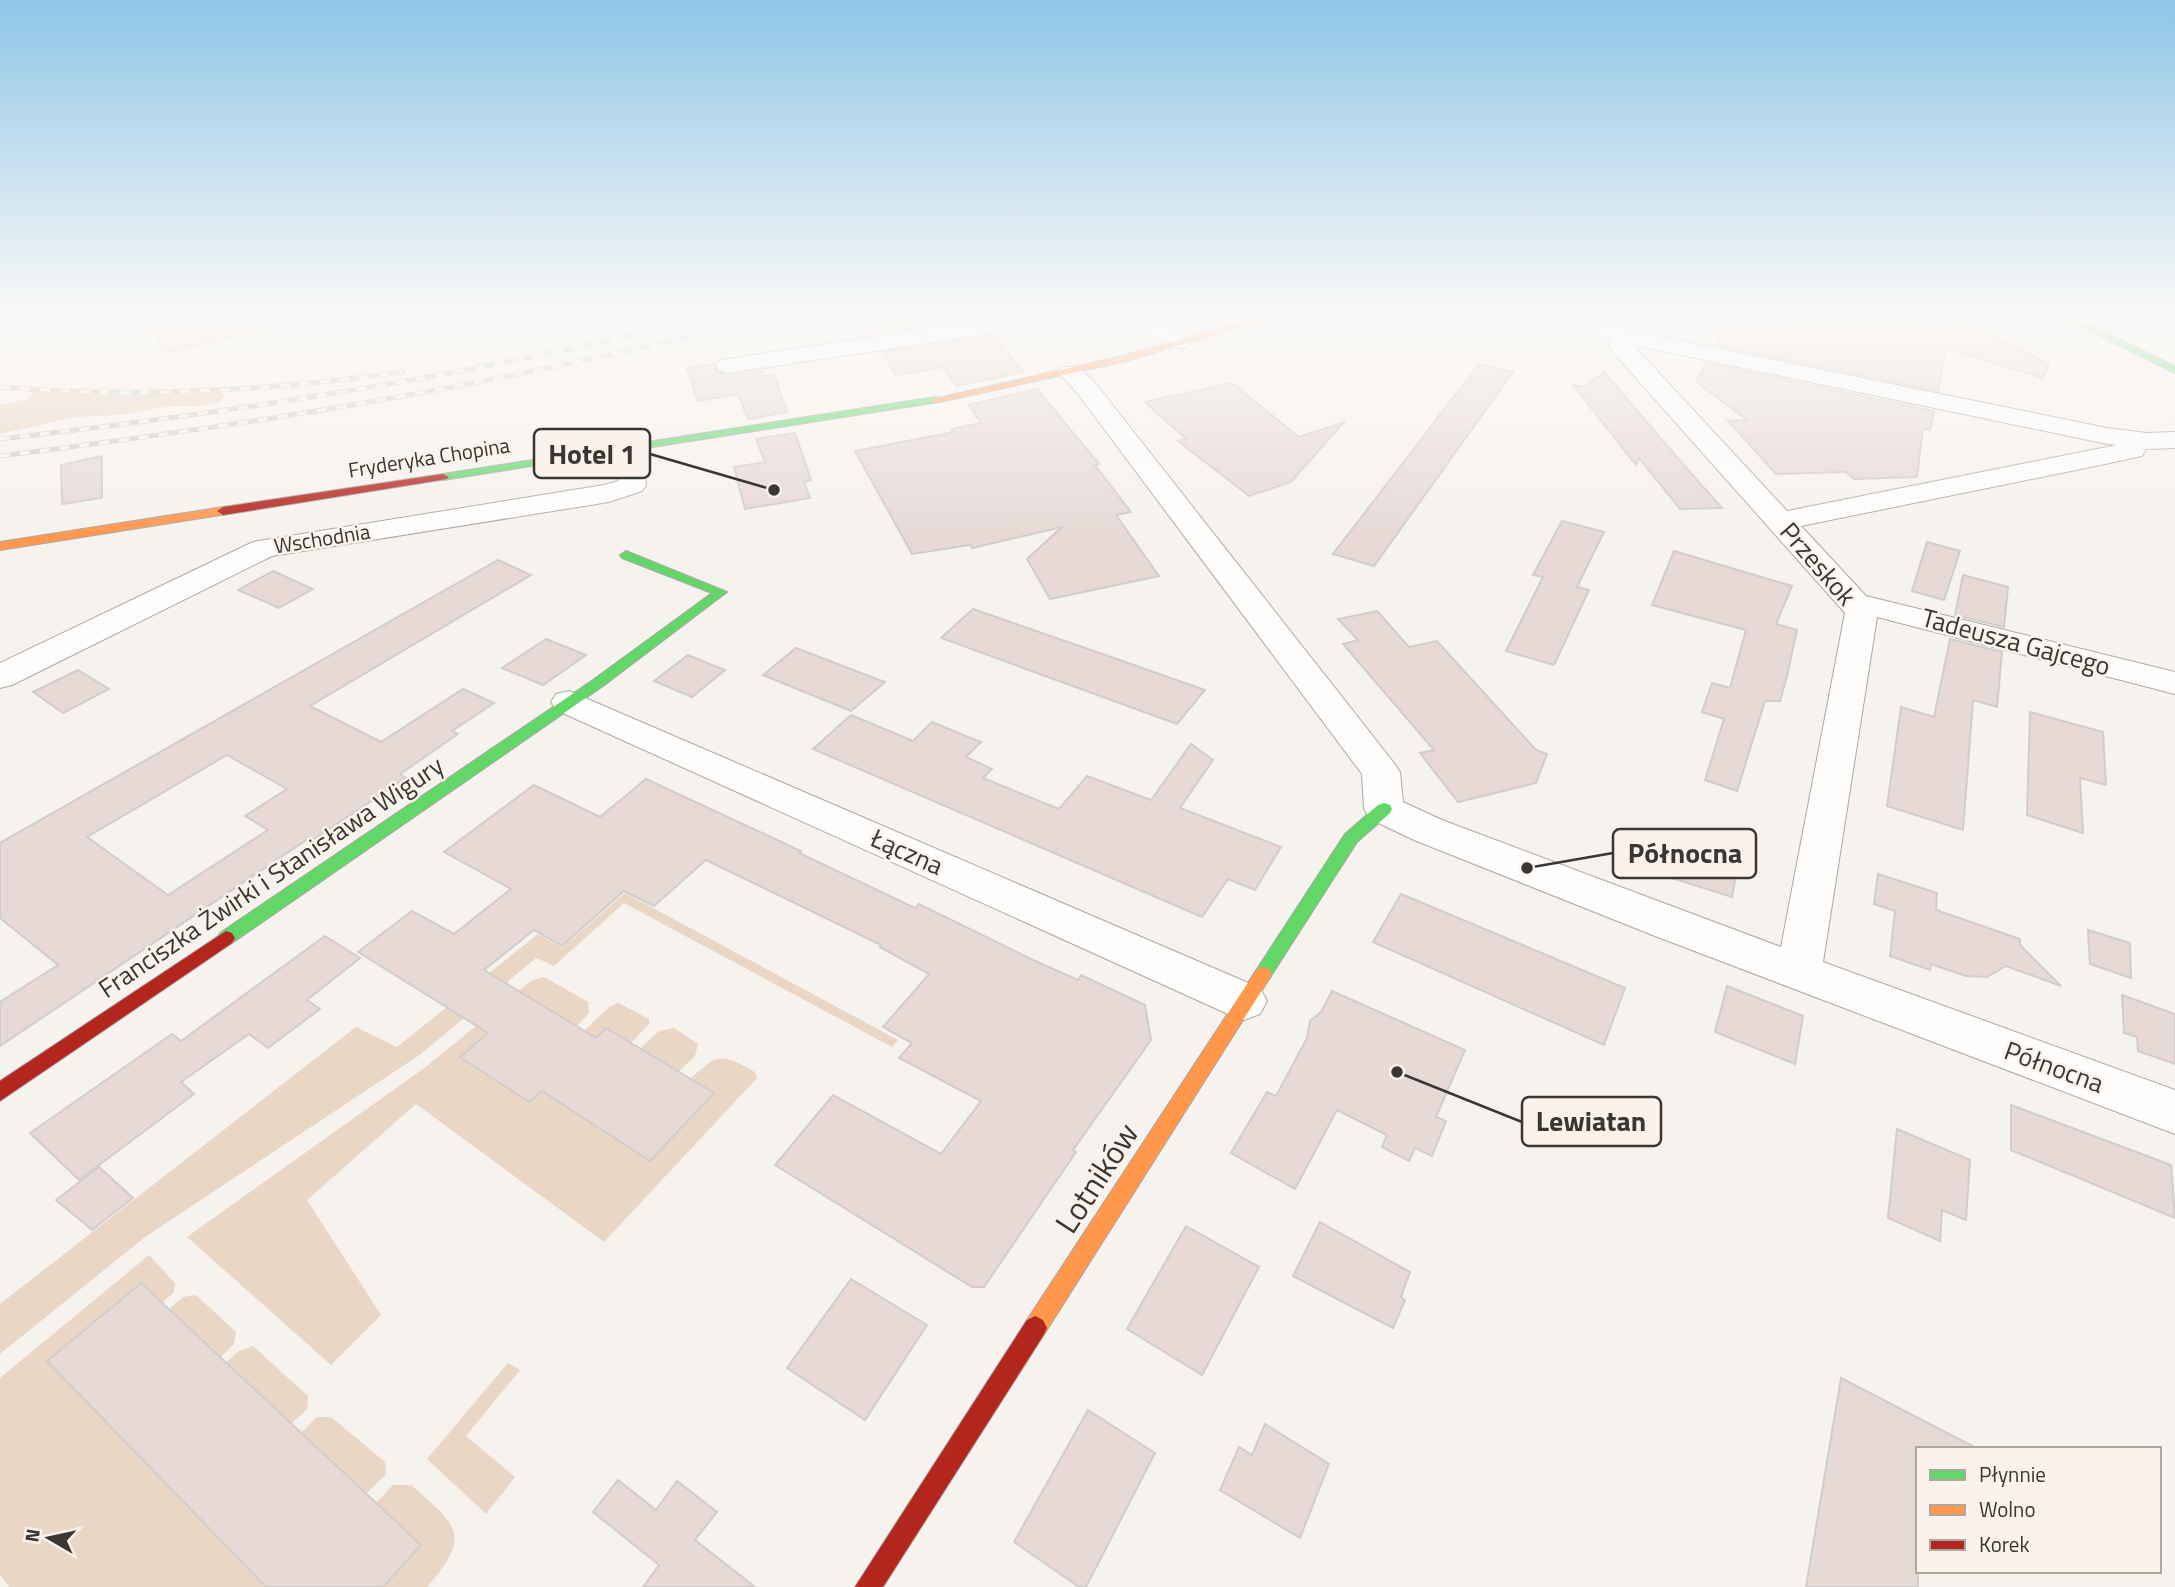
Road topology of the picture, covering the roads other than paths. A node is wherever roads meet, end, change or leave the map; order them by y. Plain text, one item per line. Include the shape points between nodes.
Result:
1 (988, 390) edge
2 (1086, 390) edge
3 (1660, 390) edge
4 (1890, 390) edge
5 (2133, 439) junction
6 (2170, 443) edge
7 (629, 449) junction
8 (1781, 521) junction
9 (0, 546) edge
10 (626, 555) dead end
11 (1856, 604) junction
12 (0, 677) edge
13 (2175, 684) edge
14 (569, 702) junction
15 (1384, 809) junction
16 (1798, 972) junction
17 (1244, 1001) junction
18 (0, 1092) edge
19 (2175, 1112) edge
20 (868, 1587) edge

1 - 7 street, Fryderyka Chopina
2 - 15 street via 1381,772
3 - 8 street, Przeskok
4 - 5 street
5 - 6 street
5 - 8 street via 2132,450
7 - 9 street, Fryderyka Chopina
7 - 12 street, Wschodnia via 632,485 609,493 264,548
8 - 11 street, Przeskok
10 - 14 street, Franciszka Żwirki i Stanisława Wigury via 721,592
11 - 13 street, Tadeusza Gajcego
11 - 16 street, Przeskok via 1861,620
14 - 17 street, Łączna
14 - 18 street, Franciszka Żwirki i Stanisława Wigury
15 - 16 street, Północna
15 - 17 street, Lotników via 1351,838
16 - 19 street, Północna
17 - 20 street, Lotników

